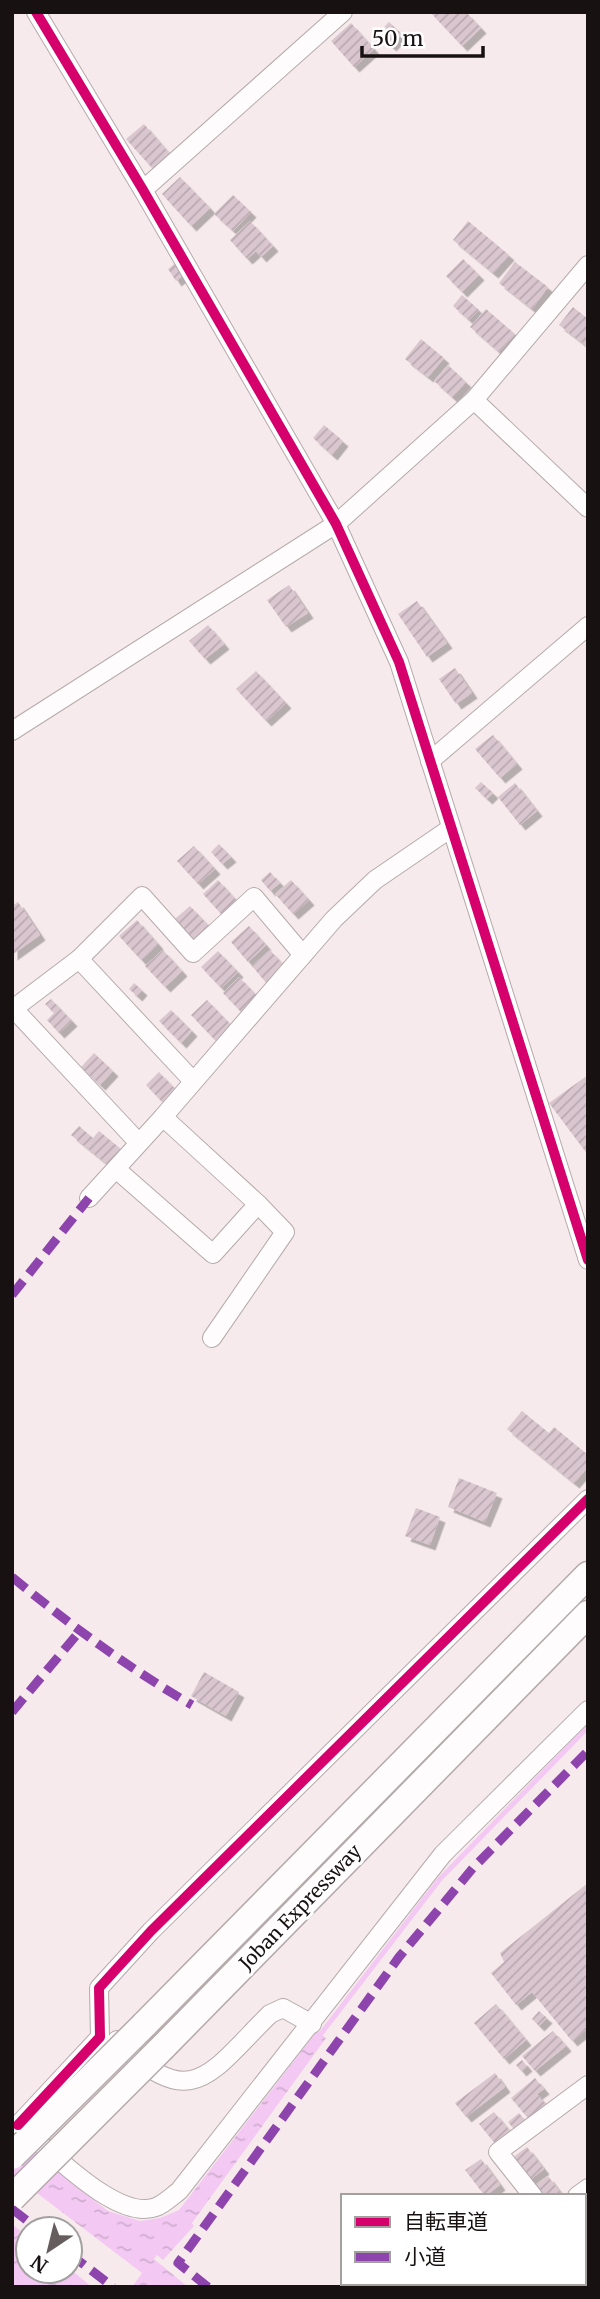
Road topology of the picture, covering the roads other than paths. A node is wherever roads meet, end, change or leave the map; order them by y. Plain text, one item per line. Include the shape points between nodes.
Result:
1 (36, 12) edge
2 (343, 12) edge
3 (143, 190) junction
4 (588, 265) edge
5 (474, 400) junction
6 (588, 508) edge
7 (336, 524) junction
8 (588, 626) edge
9 (12, 731) edge
10 (430, 761) junction
11 (451, 828) junction
12 (303, 955) junction
13 (79, 959) junction
14 (13, 1008) edge
15 (194, 1081) junction
16 (163, 1117) junction
17 (138, 1142) junction
18 (116, 1169) junction
19 (89, 1198) dead end
20 (258, 1204) junction
21 (585, 1237) edge
22 (588, 1260) edge
23 (212, 1338) dead end
24 (588, 1499) edge
25 (588, 1575) edge
26 (588, 1614) edge
27 (588, 1710) edge
28 (99, 2017) junction
29 (312, 2024) junction
30 (588, 2085) edge
31 (15, 2123) edge
32 (12, 2156) edge
33 (531, 2194) edge
34 (12, 2199) edge

1 - 3 street
2 - 3 street
3 - 7 street
4 - 5 street
5 - 6 street
5 - 7 street
7 - 9 street
7 - 10 street via 400,662
8 - 10 street
10 - 11 street
11 - 12 street via 375,880
11 - 21 street
12 - 13 street via 254,897 193,953 142,896
12 - 15 street
13 - 14 street
13 - 15 street
14 - 17 street
15 - 16 street
16 - 17 street
16 - 20 street
17 - 18 street
18 - 19 street
18 - 20 street via 213,1254
20 - 23 street via 285,1232
21 - 22 street
24 - 28 street via 151,1931 99,1988
25 - 32 highway, Joban Expressway, bridge
26 - 34 highway, Joban Expressway, bridge
27 - 29 street via 443,1854
28 - 29 street via 120,2043 161,2075 184,2082 206,2077 270,2014 283,2008
28 - 31 street via 100,2038
29 - 31 street via 179,2192 156,2207 117,2202
30 - 33 street via 498,2152

